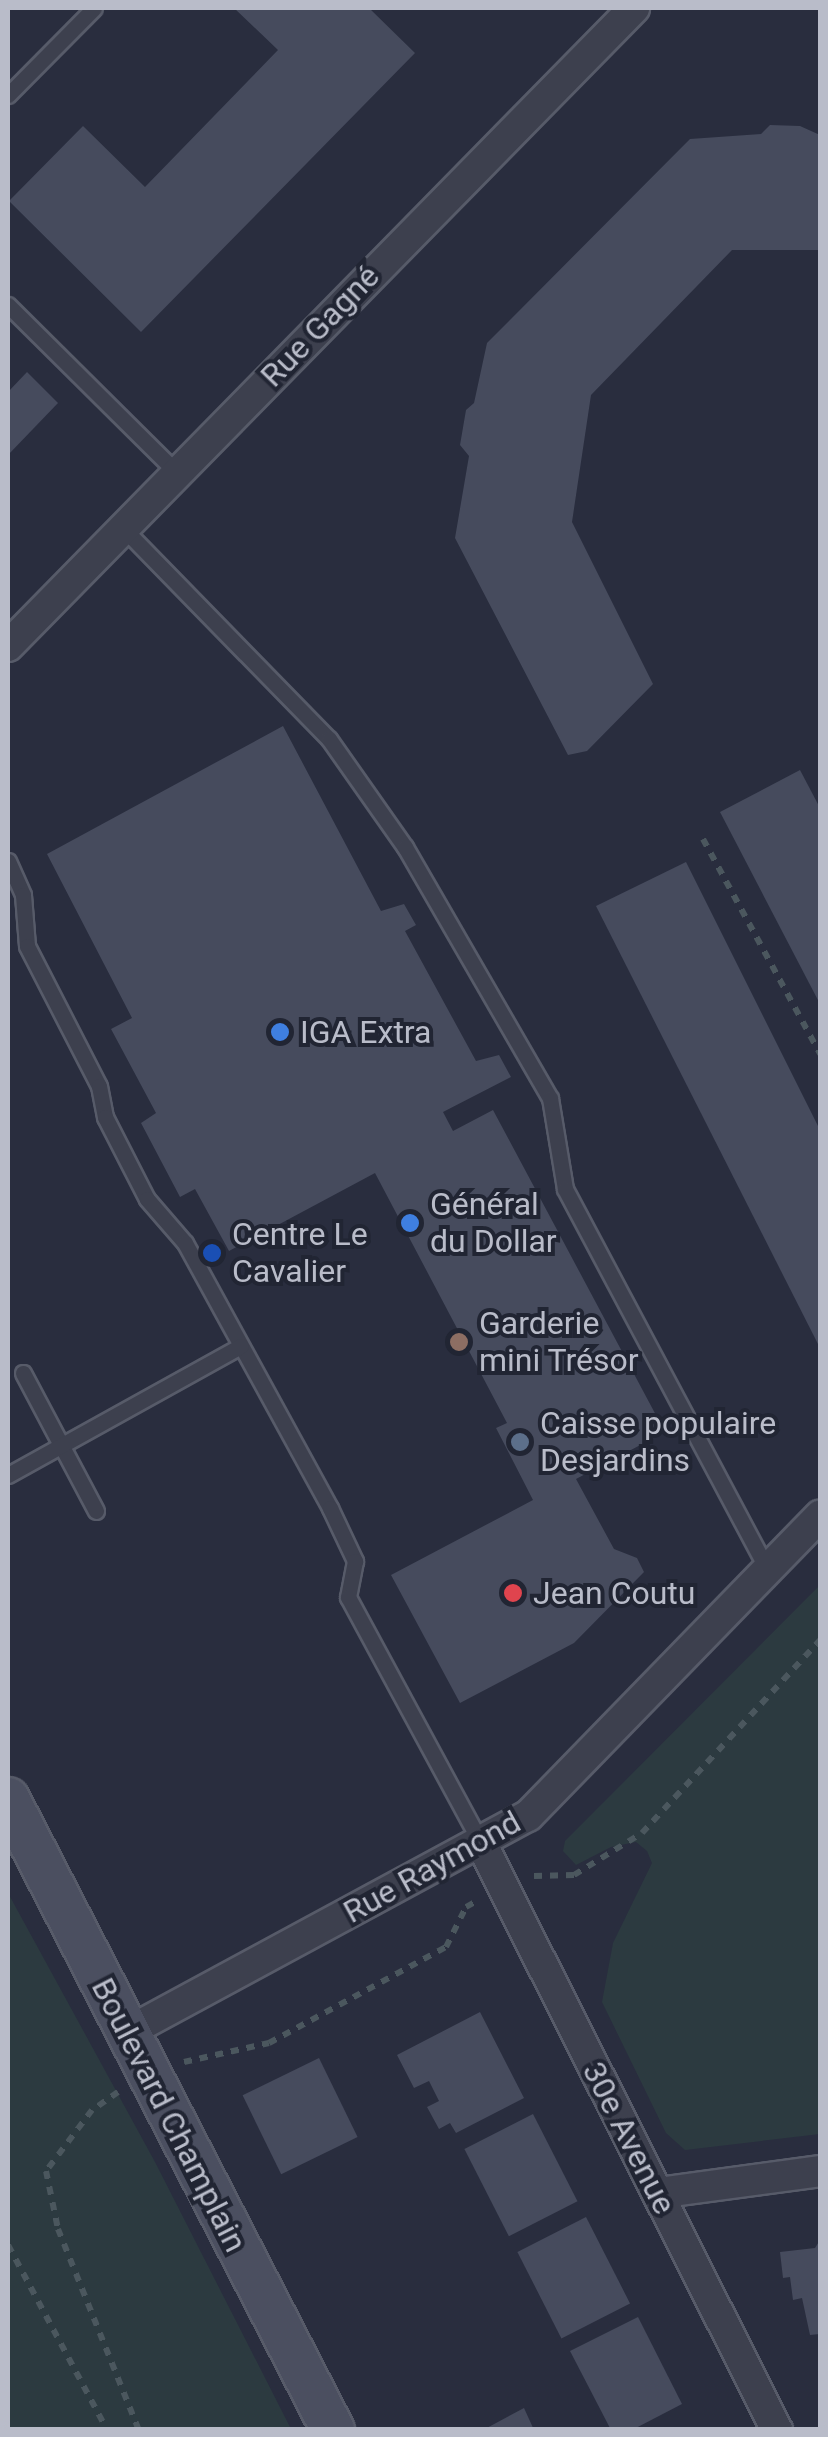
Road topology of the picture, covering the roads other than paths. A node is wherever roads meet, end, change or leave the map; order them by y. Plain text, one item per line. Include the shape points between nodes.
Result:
1 (94, 8) edge
2 (634, 8) edge
3 (8, 95) edge
4 (8, 305) edge
5 (177, 473) junction
6 (123, 528) junction
7 (8, 646) edge
8 (8, 861) edge
9 (241, 1346) junction
10 (22, 1373) dead end
11 (62, 1445) junction
12 (8, 1475) edge
13 (96, 1511) dead end
14 (820, 1516) edge
15 (767, 1570) junction
16 (8, 1799) edge
17 (482, 1845) junction
18 (126, 2033) junction
19 (820, 2171) edge
20 (658, 2193) junction
21 (333, 2430) edge
22 (777, 2430) edge

1 - 3 lane
2 - 5 street, Rue Gagné
4 - 5 lane
5 - 6 street, Rue Gagné
6 - 7 street, Rue Gagné
6 - 15 lane via 318,727 406,846 550,1098 565,1189
8 - 9 lane via 24,895 27,946 99,1086 105,1118 147,1199 185,1244
9 - 11 lane
9 - 17 lane via 356,1561 348,1597
10 - 11 lane
11 - 12 lane
11 - 13 lane
14 - 15 street, Rue Raymond
15 - 17 street, Rue Raymond via 528,1816
16 - 18 main road, Boulevard Champlain
17 - 18 street, Rue Raymond
17 - 20 street, 30e Avenue
18 - 21 main road, Boulevard Champlain
19 - 20 street
20 - 22 street, 30e Avenue

